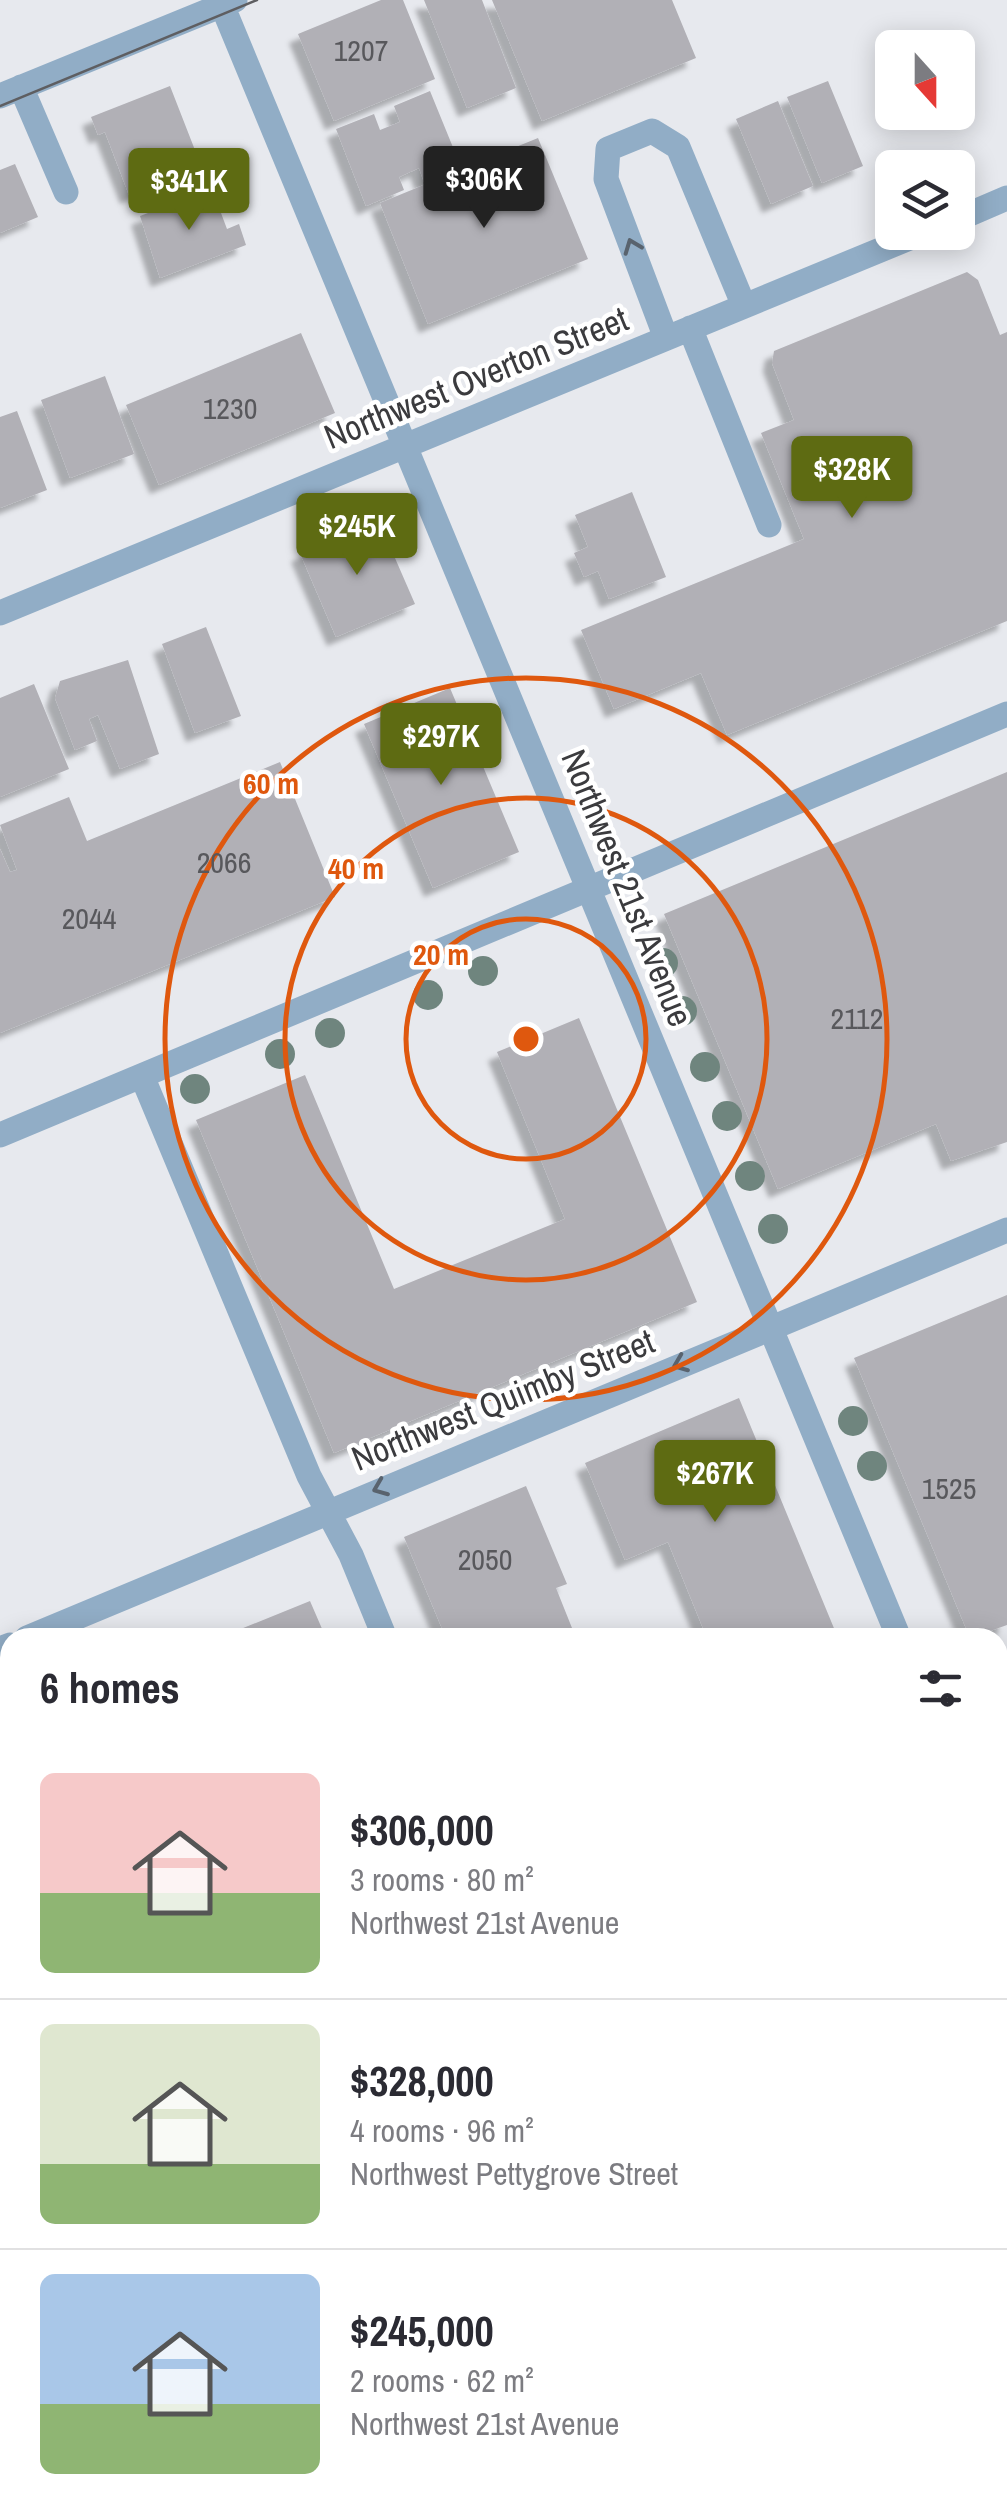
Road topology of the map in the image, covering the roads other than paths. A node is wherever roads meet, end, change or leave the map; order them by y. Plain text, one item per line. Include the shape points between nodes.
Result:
1 (226, 2) edge
2 (11, 92) edge
3 (66, 192) dead end
4 (1007, 198) edge
5 (975, 211) edge
6 (880, 250) edge
7 (744, 306) junction
8 (678, 333) junction
9 (405, 445) junction
10 (768, 524) dead end
11 (0, 613) edge
12 (1007, 714) edge
13 (590, 890) junction
14 (142, 1076) junction
15 (0, 1135) edge
16 (1007, 1230) edge
17 (771, 1327) junction
18 (327, 1510) junction
19 (50, 1628) edge
20 (380, 1628) edge
21 (895, 1628) edge

1 - 2 street
1 - 9 street, Northwest 21st Avenue
2 - 3 street
4 - 5 street
6 - 7 street, Northwest Overton Street
7 - 8 street, Northwest Overton Street
8 -> 7 street via 606,179 608,149 652,130 678,147
8 - 9 street, Northwest Overton Street
8 - 10 street
9 - 11 street, Northwest Overton Street
9 - 13 street, Northwest 21st Avenue
12 - 13 street
13 - 14 street
13 - 17 street, Northwest 21st Avenue
14 - 15 street
14 - 18 street
16 - 17 street, Northwest Quimby Street
17 -> 18 street, Northwest Quimby Street
17 - 21 street, Northwest 21st Avenue
18 - 19 street, Northwest Quimby Street
18 - 20 street

